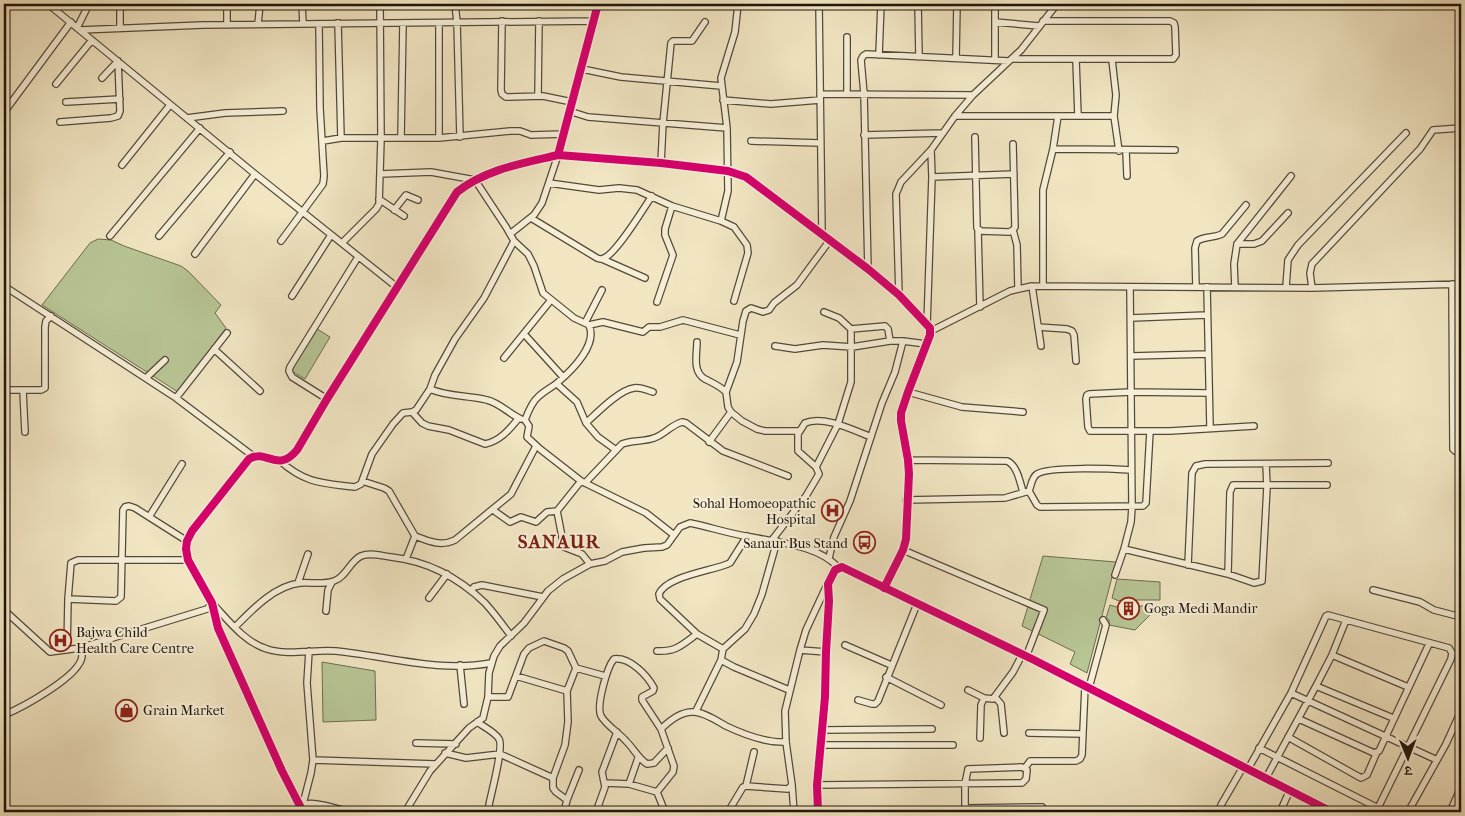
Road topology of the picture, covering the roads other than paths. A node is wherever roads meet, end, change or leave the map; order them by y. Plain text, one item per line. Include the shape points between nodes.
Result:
1 (48, 4) edge
2 (89, 4) edge
3 (120, 4) edge
4 (227, 4) edge
5 (260, 4) edge
6 (302, 4) edge
7 (380, 4) edge
8 (455, 4) edge
9 (598, 4) edge
10 (738, 4) edge
11 (815, 4) edge
12 (819, 4) edge
13 (881, 4) edge
14 (918, 4) edge
15 (957, 4) edge
16 (995, 4) edge
17 (1057, 4) edge
18 (502, 21) junction
19 (539, 21) junction
20 (595, 21) junction
21 (71, 22) junction
22 (457, 22) junction
23 (705, 22) dead end
24 (995, 22) junction
25 (338, 23) junction
26 (380, 23) junction
27 (403, 23) junction
28 (439, 23) junction
29 (1041, 23) junction
30 (227, 24) junction
31 (258, 24) junction
32 (303, 24) junction
33 (319, 24) junction
34 (120, 28) junction
35 (78, 29) junction
36 (847, 37) dead end
37 (92, 40) junction
38 (879, 55) junction
39 (919, 57) junction
40 (956, 58) junction
41 (995, 60) junction
42 (1011, 60) junction
43 (1076, 60) junction
44 (1112, 60) junction
45 (118, 61) junction
46 (582, 69) junction
47 (102, 78) dead end
48 (668, 80) junction
49 (56, 84) dead end
50 (721, 86) junction
51 (847, 94) junction
52 (864, 94) junction
53 (973, 95) junction
54 (538, 96) junction
55 (820, 97) junction
56 (120, 100) junction
57 (723, 100) junction
58 (66, 102) dead end
59 (572, 102) junction
60 (170, 105) junction
61 (5, 111) dead end
62 (283, 111) dead end
63 (570, 111) junction
64 (955, 116) junction
65 (1058, 116) junction
66 (1078, 116) junction
67 (1114, 116) junction
68 (187, 118) junction
69 (60, 122) dead end
70 (663, 124) junction
71 (200, 128) junction
72 (727, 128) junction
73 (1461, 128) edge
74 (943, 133) junction
75 (1406, 133) dead end
76 (564, 134) junction
77 (864, 135) junction
78 (460, 136) junction
79 (975, 137) dead end
80 (341, 138) junction
81 (400, 138) junction
82 (439, 138) junction
83 (381, 139) junction
84 (323, 141) junction
85 (751, 141) dead end
86 (820, 143) junction
87 (1014, 144) dead end
88 (1053, 149) junction
89 (931, 150) junction
90 (1175, 150) dead end
91 (1122, 151) junction
92 (230, 152) junction
93 (558, 155) junction
94 (661, 163) junction
95 (122, 166) dead end
96 (728, 171) junction
97 (255, 174) junction
98 (380, 174) junction
99 (1014, 174) junction
100 (932, 176) junction
101 (976, 176) junction
102 (1127, 176) dead end
103 (1291, 176) dead end
104 (475, 180) junction
105 (549, 183) junction
106 (652, 196) junction
107 (379, 199) junction
108 (418, 200) dead end
109 (1246, 205) dead end
110 (672, 206) junction
111 (394, 210) junction
112 (303, 213) junction
113 (1288, 213) dead end
114 (404, 216) dead end
115 (531, 218) junction
116 (720, 221) junction
117 (978, 230) junction
118 (1013, 230) junction
119 (822, 233) junction
120 (510, 234) junction
121 (332, 235) junction
122 (110, 236) dead end
123 (159, 236) dead end
124 (830, 240) junction
125 (514, 241) junction
126 (281, 242) dead end
127 (342, 243) junction
128 (1237, 244) junction
129 (195, 254) dead end
130 (358, 257) junction
131 (602, 259) junction
132 (868, 269) junction
133 (645, 278) dead end
134 (1452, 284) junction
135 (1461, 284) edge
136 (4, 286) edge
137 (1032, 286) junction
138 (1043, 286) junction
139 (1196, 287) junction
140 (1207, 287) junction
141 (1236, 287) junction
142 (1286, 287) junction
143 (398, 288) junction
144 (1018, 288) junction
145 (1130, 288) junction
146 (1312, 288) junction
147 (602, 290) dead end
148 (899, 295) junction
149 (292, 296) dead end
150 (551, 300) junction
151 (734, 301) dead end
152 (657, 302) dead end
153 (980, 307) junction
154 (824, 312) dead end
155 (1206, 315) junction
156 (51, 316) junction
157 (1452, 316) junction
158 (1461, 316) edge
159 (1131, 318) junction
160 (587, 324) junction
161 (927, 325) junction
162 (1038, 327) junction
163 (851, 329) junction
164 (931, 331) junction
165 (227, 333) dead end
166 (525, 335) junction
167 (740, 335) junction
168 (890, 341) junction
169 (903, 341) junction
170 (697, 342) dead end
171 (926, 344) junction
172 (775, 346) dead end
173 (1041, 346) dead end
174 (852, 348) junction
175 (214, 350) junction
176 (1208, 354) junction
177 (1131, 356) junction
178 (504, 358) dead end
179 (165, 360) dead end
180 (1076, 361) dead end
181 (563, 377) junction
182 (146, 378) junction
183 (557, 384) junction
184 (430, 389) junction
185 (4, 390) edge
186 (23, 391) junction
187 (260, 391) dead end
188 (653, 392) dead end
189 (726, 392) junction
190 (908, 392) junction
191 (1131, 392) junction
192 (1208, 393) junction
193 (176, 398) junction
194 (328, 399) junction
195 (412, 412) junction
196 (731, 412) junction
197 (1023, 412) dead end
198 (518, 418) junction
199 (525, 420) junction
200 (586, 423) junction
201 (838, 424) junction
202 (1254, 426) dead end
203 (1210, 427) junction
204 (798, 431) junction
205 (1150, 431) junction
206 (25, 432) dead end
207 (1131, 432) junction
208 (871, 437) junction
209 (709, 442) junction
210 (536, 446) junction
211 (616, 450) junction
212 (1461, 450) edge
213 (253, 456) junction
214 (908, 460) junction
215 (280, 461) junction
216 (1328, 463) dead end
217 (182, 464) dead end
218 (1266, 464) junction
219 (816, 467) junction
220 (1131, 470) junction
221 (788, 476) dead end
222 (362, 481) junction
223 (583, 482) junction
224 (1327, 485) dead end
225 (1267, 486) junction
226 (1026, 492) junction
227 (906, 500) junction
228 (1459, 503) dead end
229 (1132, 507) junction
230 (493, 510) junction
231 (557, 511) junction
232 (149, 517) junction
233 (1460, 520) edge
234 (674, 535) junction
235 (415, 536) junction
236 (747, 536) junction
237 (187, 541) junction
238 (774, 541) junction
239 (1124, 549) junction
240 (903, 550) junction
241 (308, 554) dead end
242 (829, 558) junction
243 (406, 559) junction
244 (188, 560) junction
245 (121, 561) junction
246 (590, 564) junction
247 (1188, 565) junction
248 (838, 567) junction
249 (1460, 570) edge
250 (446, 574) junction
251 (1228, 574) junction
252 (1115, 575) dead end
253 (332, 582) junction
254 (298, 583) junction
255 (827, 585) junction
256 (884, 588) junction
257 (1373, 590) dead end
258 (471, 592) junction
259 (543, 597) junction
260 (68, 598) junction
261 (429, 598) dead end
262 (212, 604) junction
263 (917, 604) junction
264 (4, 610) edge
265 (326, 611) dead end
266 (1461, 618) edge
267 (1103, 620) dead end
268 (1346, 620) junction
269 (235, 627) junction
270 (697, 634) junction
271 (512, 636) junction
272 (1429, 644) junction
273 (845, 645) dead end
274 (80, 648) junction
275 (723, 649) junction
276 (68, 650) junction
277 (800, 650) junction
278 (309, 651) junction
279 (657, 651) dead end
280 (826, 652) junction
281 (1332, 655) junction
282 (1024, 656) junction
283 (721, 660) junction
284 (491, 663) junction
285 (460, 665) junction
286 (891, 665) junction
287 (576, 668) junction
288 (516, 676) junction
289 (606, 676) junction
290 (886, 677) junction
291 (1316, 686) junction
292 (1087, 687) junction
293 (1408, 687) junction
294 (789, 690) junction
295 (968, 690) dead end
296 (567, 691) junction
297 (1290, 693) junction
298 (995, 696) junction
299 (488, 697) junction
300 (984, 698) junction
301 (858, 700) dead end
302 (1308, 700) junction
303 (464, 704) dead end
304 (941, 705) dead end
305 (1461, 711) edge
306 (696, 712) junction
307 (4, 715) edge
308 (1393, 718) junction
309 (1299, 719) junction
310 (477, 722) junction
311 (661, 729) junction
312 (932, 729) dead end
313 (822, 730) junction
314 (617, 732) junction
315 (1004, 733) dead end
316 (1029, 733) dead end
317 (1083, 734) junction
318 (1385, 736) junction
319 (1288, 737) junction
320 (980, 738) dead end
321 (416, 742) dead end
322 (786, 742) junction
323 (456, 744) junction
324 (821, 745) junction
325 (953, 745) dead end
326 (1409, 747) junction
327 (668, 748) junction
328 (1259, 748) junction
329 (754, 752) dead end
330 (1377, 752) junction
331 (446, 753) junction
332 (500, 754) junction
333 (1277, 757) junction
334 (638, 758) junction
335 (313, 760) junction
336 (1437, 760) junction
337 (435, 764) junction
338 (1025, 768) junction
339 (1246, 768) junction
340 (579, 770) dead end
341 (554, 778) junction
342 (1266, 778) junction
343 (606, 783) junction
344 (629, 784) junction
345 (965, 784) junction
346 (792, 785) junction
347 (817, 785) junction
348 (746, 786) junction
349 (1461, 787) edge
350 (1290, 790) junction
351 (656, 792) junction
352 (567, 800) junction
353 (301, 805) junction
354 (1042, 807) dead end
355 (326, 809) edge
356 (965, 810) edge
357 (1377, 810) edge
358 (296, 812) edge
359 (350, 812) edge
360 (405, 812) edge
361 (490, 812) edge
362 (564, 812) edge
363 (596, 812) edge
364 (665, 812) edge
365 (728, 812) edge
366 (794, 812) edge
367 (818, 812) edge
368 (1219, 812) edge
369 (1280, 812) edge
370 (1332, 812) edge
371 (1408, 812) edge
372 (1450, 812) edge

1 - 21 street
2 - 35 street
3 - 34 street
4 - 30 street
5 - 31 street
6 - 32 street
7 - 26 street
8 - 22 street
9 - 20 street
10 - 50 street
11 - 12 street
12 - 55 street
13 - 38 street
14 - 39 street
15 - 40 street
16 - 24 street
17 - 29 street
18 - 19 street
18 - 22 street
18 - 54 street via 502,94 506,97
19 - 20 street
19 - 54 street
20 - 46 street
21 - 35 street
21 - 61 street
22 - 28 street
22 - 78 street
23 - 48 street via 692,41 671,42
24 - 29 street
24 - 41 street
25 - 26 street
25 - 33 street
25 - 80 street
26 - 27 street
26 - 83 street
27 - 28 street
27 - 81 street
28 - 82 street
29 - 42 street
29 - 44 street via 1165,21 1174,24 1175,58
30 - 31 street
30 - 34 street
31 - 32 street
32 - 33 street
33 - 84 street
34 - 35 street
35 - 37 street
36 - 51 street
37 - 45 street
37 - 49 street
38 - 39 street
38 - 52 street via 863,56 861,60
39 - 40 street
40 - 41 street
41 - 42 street
42 - 43 street
42 - 53 street
43 - 44 street
43 - 66 street
44 - 67 street via 1116,95
45 - 47 street
45 - 56 street
45 - 60 street
46 - 48 street via 621,77
46 - 59 street
48 - 50 street
48 - 70 street
50 - 57 street
51 - 52 street
51 - 55 street
52 - 53 street
52 - 77 street
53 - 64 street
54 - 59 street
55 - 57 street via 771,104
55 - 86 street
56 - 58 street
56 - 69 street via 118,116
57 - 72 street
59 - 63 street
60 - 68 street
60 - 95 street
62 - 68 street
63 - 70 street via 588,117
63 - 76 street
64 - 65 street
64 - 74 street
65 - 66 street
65 - 88 street
66 - 67 street
67 - 91 street
68 - 71 street
70 - 72 street
70 - 94 street
71 - 92 street
71 - 122 street
72 - 96 street
73 - 146 street via 1433,130 1420,149 1312,264
74 - 77 street
74 - 89 street
75 - 142 street via 1298,246 1288,260
76 - 78 street via 511,130
76 - 93 street
77 - 132 street
78 - 82 street
79 - 101 street
80 - 83 street
80 - 84 street
81 - 82 street
81 - 83 street
83 - 98 street
84 - 112 street via 323,184
85 - 86 street
86 - 119 street
87 - 99 street
88 - 91 street
88 - 138 street via 1042,196
89 - 100 street
89 - 148 street via 901,182 896,194
90 - 91 street
91 - 102 street
92 - 97 street
92 - 123 street
93 - 94 street
93 - 104 street via 504,168
93 - 105 street
94 - 96 street
96 - 116 street via 728,196
96 - 119 street via 746,177
97 - 112 street
97 - 129 street
98 - 104 street via 431,172
98 - 107 street
99 - 101 street
99 - 118 street
100 - 101 street
100 - 161 street
101 - 117 street
103 - 128 street
104 - 120 street
104 - 143 street via 453,198
105 - 106 street via 599,190 629,188
105 - 115 street via 542,203
106 - 110 street
106 - 131 street via 622,239
107 - 111 street
107 - 127 street via 376,209
108 - 111 street via 406,195
109 - 139 street via 1222,234 1198,241
110 - 116 street
110 - 152 street via 665,235 673,255
111 - 114 street
112 - 121 street
112 - 126 street
113 - 128 street via 1262,241
115 - 120 street
115 - 131 street
116 - 151 street via 734,227 748,248
117 - 118 street
117 - 153 street
118 - 144 street via 1017,245
119 - 124 street
120 - 125 street
121 - 127 street
121 - 149 street
124 - 132 street
124 - 167 street via 797,285 769,310 763,312 752,308 746,311
125 - 150 street via 528,254 543,293
125 - 184 street via 484,298 455,339
127 - 130 street
128 - 141 street via 1234,264
130 - 143 street
130 - 194 street via 289,371 292,377
131 - 133 street
132 - 148 street
134 - 135 street
134 - 146 street
134 - 157 street
136 - 156 street
137 - 138 street
137 - 144 street
137 - 162 street
138 - 145 street
139 - 140 street
139 - 145 street
140 - 141 street
140 - 155 street
141 - 142 street
142 - 146 street
143 - 194 street
144 - 153 street
145 - 159 street
147 - 160 street
148 - 161 street
150 - 160 street
150 - 166 street
153 - 164 street
154 - 163 street via 839,318
155 - 159 street
155 - 176 street
156 - 182 street
156 - 186 street via 45,328 45,388
157 - 158 street
157 - 212 street via 1453,449
159 - 177 street
160 - 167 street via 603,322 642,332 650,327 683,320
160 - 181 street via 592,331 589,343 578,363
161 - 164 street
162 - 173 street
162 - 180 street via 1072,331
163 - 168 street via 885,326
163 - 174 street
164 - 171 street
165 - 175 street
166 - 178 street
166 - 181 street
167 - 189 street via 736,362
168 - 169 street
168 - 174 street
169 - 171 street
169 - 208 street
170 - 189 street via 696,367 699,373
171 - 190 street
172 - 174 street
174 - 201 street via 851,382
175 - 187 street
175 - 193 street
176 - 177 street
176 - 192 street
177 - 191 street
179 - 182 street
181 - 183 street
182 - 193 street
183 - 199 street via 535,400
183 - 200 street via 577,402
184 - 195 street
184 - 198 street via 438,393 486,399
185 - 186 street
186 - 206 street
188 - 200 street via 629,389
189 - 196 street
190 - 197 street via 962,407
190 - 214 street via 901,421
191 - 192 street
191 - 207 street
191 - 207 street via 1089,394 1086,399 1090,431
192 - 203 street
193 - 213 street
194 - 215 street via 291,458
195 - 198 street via 428,426 449,430 485,444 508,432
195 - 222 street via 403,413 382,439 372,454
196 - 204 street via 757,429
196 - 209 street
198 - 199 street
199 - 210 street via 529,426 527,437
200 - 211 street
201 - 204 street via 809,421
201 - 208 street
201 - 219 street
202 - 203 street
203 - 205 street
204 - 219 street via 798,451
205 - 207 street
205 - 229 street via 1146,503
207 - 220 street
208 - 242 street
209 - 211 street via 682,422 656,438 627,442
209 - 221 street via 731,455
210 - 223 street
210 - 230 street via 511,494
211 - 223 street
213 - 215 street
213 - 237 street
214 - 226 street via 1011,462
214 - 227 street
215 - 222 street via 293,473 316,483 355,488
216 - 218 street
217 - 232 street
218 - 225 street
218 - 247 street via 1205,464 1194,468
219 - 238 street via 819,474 813,486
220 - 226 street via 1040,472
220 - 229 street
222 - 235 street via 389,491
223 - 231 street
223 - 234 street via 646,513
224 - 225 street
225 - 251 street via 1236,484 1232,487
225 - 251 street via 1262,581 1254,582
226 - 227 street via 1005,498
226 - 229 street via 1040,506
227 - 240 street
228 - 233 street
229 - 239 street
230 - 231 street via 510,522 521,517 536,522 547,512
230 - 235 street via 450,543 437,544
231 - 246 street via 564,547 582,554
232 - 237 street
232 - 245 street via 135,508 125,507
233 - 249 street
234 - 236 street via 680,527 690,523
234 - 246 street via 662,547 629,550 604,562
235 - 243 street
236 - 238 street
236 - 270 street via 730,563 681,578 660,591 660,599
237 - 244 street
238 - 242 street
238 - 275 street via 754,614 745,629
239 - 247 street
239 - 252 street
240 - 256 street
240 - 282 street via 1044,610
241 - 254 street
242 - 248 street
243 - 250 street
243 - 253 street via 363,555
244 - 245 street
244 - 262 street
245 - 260 street via 75,561 70,566
245 - 260 street via 119,600
246 - 259 street via 558,583
247 - 251 street
248 - 255 street
248 - 256 street
250 - 258 street
250 - 261 street
253 - 254 street
253 - 265 street
254 - 269 street via 270,596
255 - 277 street
255 - 280 street
256 - 263 street
257 - 266 street via 1420,602
258 - 259 street via 474,587 482,585
258 - 271 street via 486,604
259 - 271 street
260 - 276 street
262 - 269 street
262 - 274 street via 207,609
262 - 353 street via 218,628 282,771
263 - 282 street
263 - 286 street
264 - 276 street via 47,650
267 - 292 street via 1106,626
268 - 272 street
268 - 281 street
268 - 297 street via 1332,614 1326,616
269 - 278 street via 268,650
270 - 275 street
270 - 279 street via 676,649
271 - 284 street via 500,646
272 - 293 street
272 - 326 street via 1449,648 1452,655
273 - 286 street
274 - 276 street
274 - 307 street via 80,661 60,683
275 - 283 street
277 - 280 street
277 - 294 street
278 - 285 street via 337,651 424,664
278 - 335 street via 307,682
280 - 313 street
281 - 291 street
281 - 293 street
282 - 292 street
282 - 298 street
283 - 294 street
283 - 306 street
284 - 285 street
284 - 299 street
285 - 303 street
286 - 290 street
287 - 288 street via 568,652 544,641 524,654
287 - 289 street
287 - 296 street
288 - 296 street
288 - 299 street via 508,697
289 - 311 street via 617,658 642,671 654,688 642,700
289 - 314 street via 600,714
290 - 301 street via 875,704
290 - 304 street
291 - 302 street
291 - 308 street
292 - 317 street
292 - 339 street
293 - 308 street
294 - 322 street via 785,711
295 - 300 street
296 - 341 street via 565,745
297 - 302 street
297 - 328 street
298 - 300 street
298 - 315 street via 1001,704
299 - 310 street via 482,718
300 - 320 street
302 - 309 street
302 - 318 street
305 - 336 street
306 - 311 street via 680,714
306 - 322 street via 740,732 769,741
308 - 318 street
309 - 319 street
309 - 330 street
310 - 323 street
310 - 332 street via 500,739
311 - 327 street
312 - 313 street
313 - 324 street
314 - 334 street
314 - 343 street via 602,772
316 - 317 street
317 - 338 street via 1080,759 1030,761
318 - 326 street
318 - 330 street
319 - 330 street via 1361,778 1367,775
319 - 333 street
321 - 323 street
322 - 346 street
323 - 331 street
324 - 325 street
324 - 347 street
326 - 336 street
326 - 357 street
327 - 334 street via 654,763 647,764
327 - 351 street via 673,759 673,772
328 - 333 street
328 - 339 street
329 - 348 street
331 - 332 street via 474,758
331 - 337 street
332 - 341 street
332 - 361 street
333 - 342 street
333 - 357 street
334 - 344 street
335 - 337 street
335 - 353 street
336 - 371 street
337 - 360 street
338 - 345 street via 970,768 966,772
338 - 345 street via 1026,779 1022,783
339 - 342 street
339 - 368 street
340 - 352 street
341 - 352 street via 553,788
342 - 350 street
343 - 344 street
343 - 363 street
344 - 351 street
345 - 347 street
345 - 356 street
346 - 348 street via 788,789
346 - 366 street
347 - 367 street
348 - 365 street
349 - 372 street
350 - 369 street
350 - 370 street
351 - 364 street
352 - 362 street
353 - 355 street
353 - 358 street
354 - 356 street
355 - 359 street

